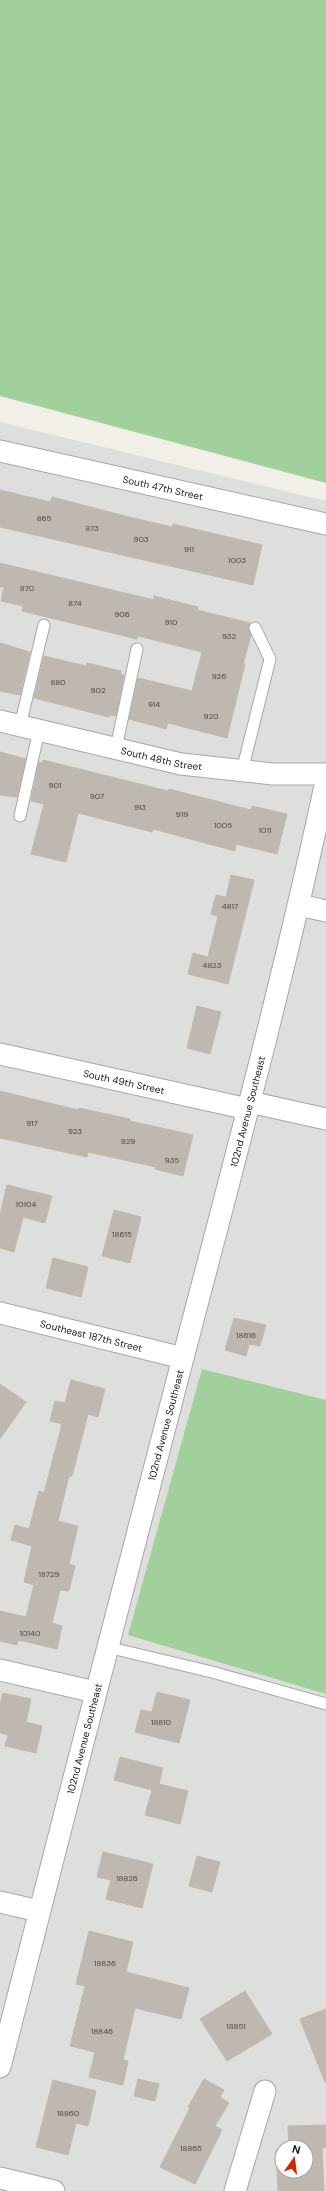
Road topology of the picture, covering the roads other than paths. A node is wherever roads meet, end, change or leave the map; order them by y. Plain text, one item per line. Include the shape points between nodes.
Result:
1 (0, 451) edge
2 (326, 524) edge
3 (44, 625) dead end
4 (255, 628) dead end
5 (137, 649) dead end
6 (0, 721) edge
7 (30, 728) junction
8 (116, 748) junction
9 (242, 771) junction
10 (326, 774) edge
11 (326, 781) edge
12 (20, 816) dead end
13 (299, 905) junction
14 (326, 910) edge
15 (0, 1054) edge
16 (249, 1106) junction
17 (326, 1119) edge
18 (0, 1313) edge
19 (183, 1358) junction
20 (107, 1647) junction
21 (0, 1670) edge
22 (95, 1692) junction
23 (326, 1704) edge
24 (0, 1902) edge
25 (40, 1911) junction
26 (0, 2067) edge
27 (265, 2091) dead end
28 (0, 2178) edge
29 (54, 2191) edge
30 (235, 2191) edge

1 - 2 street, South 47th Street
3 - 7 lane
4 - 9 lane via 270,659
5 - 8 lane
6 - 7 street, South 48th Street
7 - 8 street, South 48th Street
7 - 12 lane
8 - 9 street, South 48th Street via 181,764
9 - 10 street, South 48th Street
11 - 13 street, 102nd Avenue Southeast
13 - 14 street
13 - 16 street, 102nd Avenue Southeast
15 - 16 street, South 49th Street
16 - 17 street, South 49th Street
16 - 19 street, 102nd Avenue Southeast
18 - 19 street, Southeast 187th Street
19 - 20 street, 102nd Avenue Southeast
20 - 22 street, 102nd Avenue Southeast
20 - 23 lane via 212,1672
21 - 22 street
22 - 25 street, 102nd Avenue Southeast
24 - 25 street
25 - 26 street, 102nd Avenue Southeast
27 - 30 street
28 - 29 street

